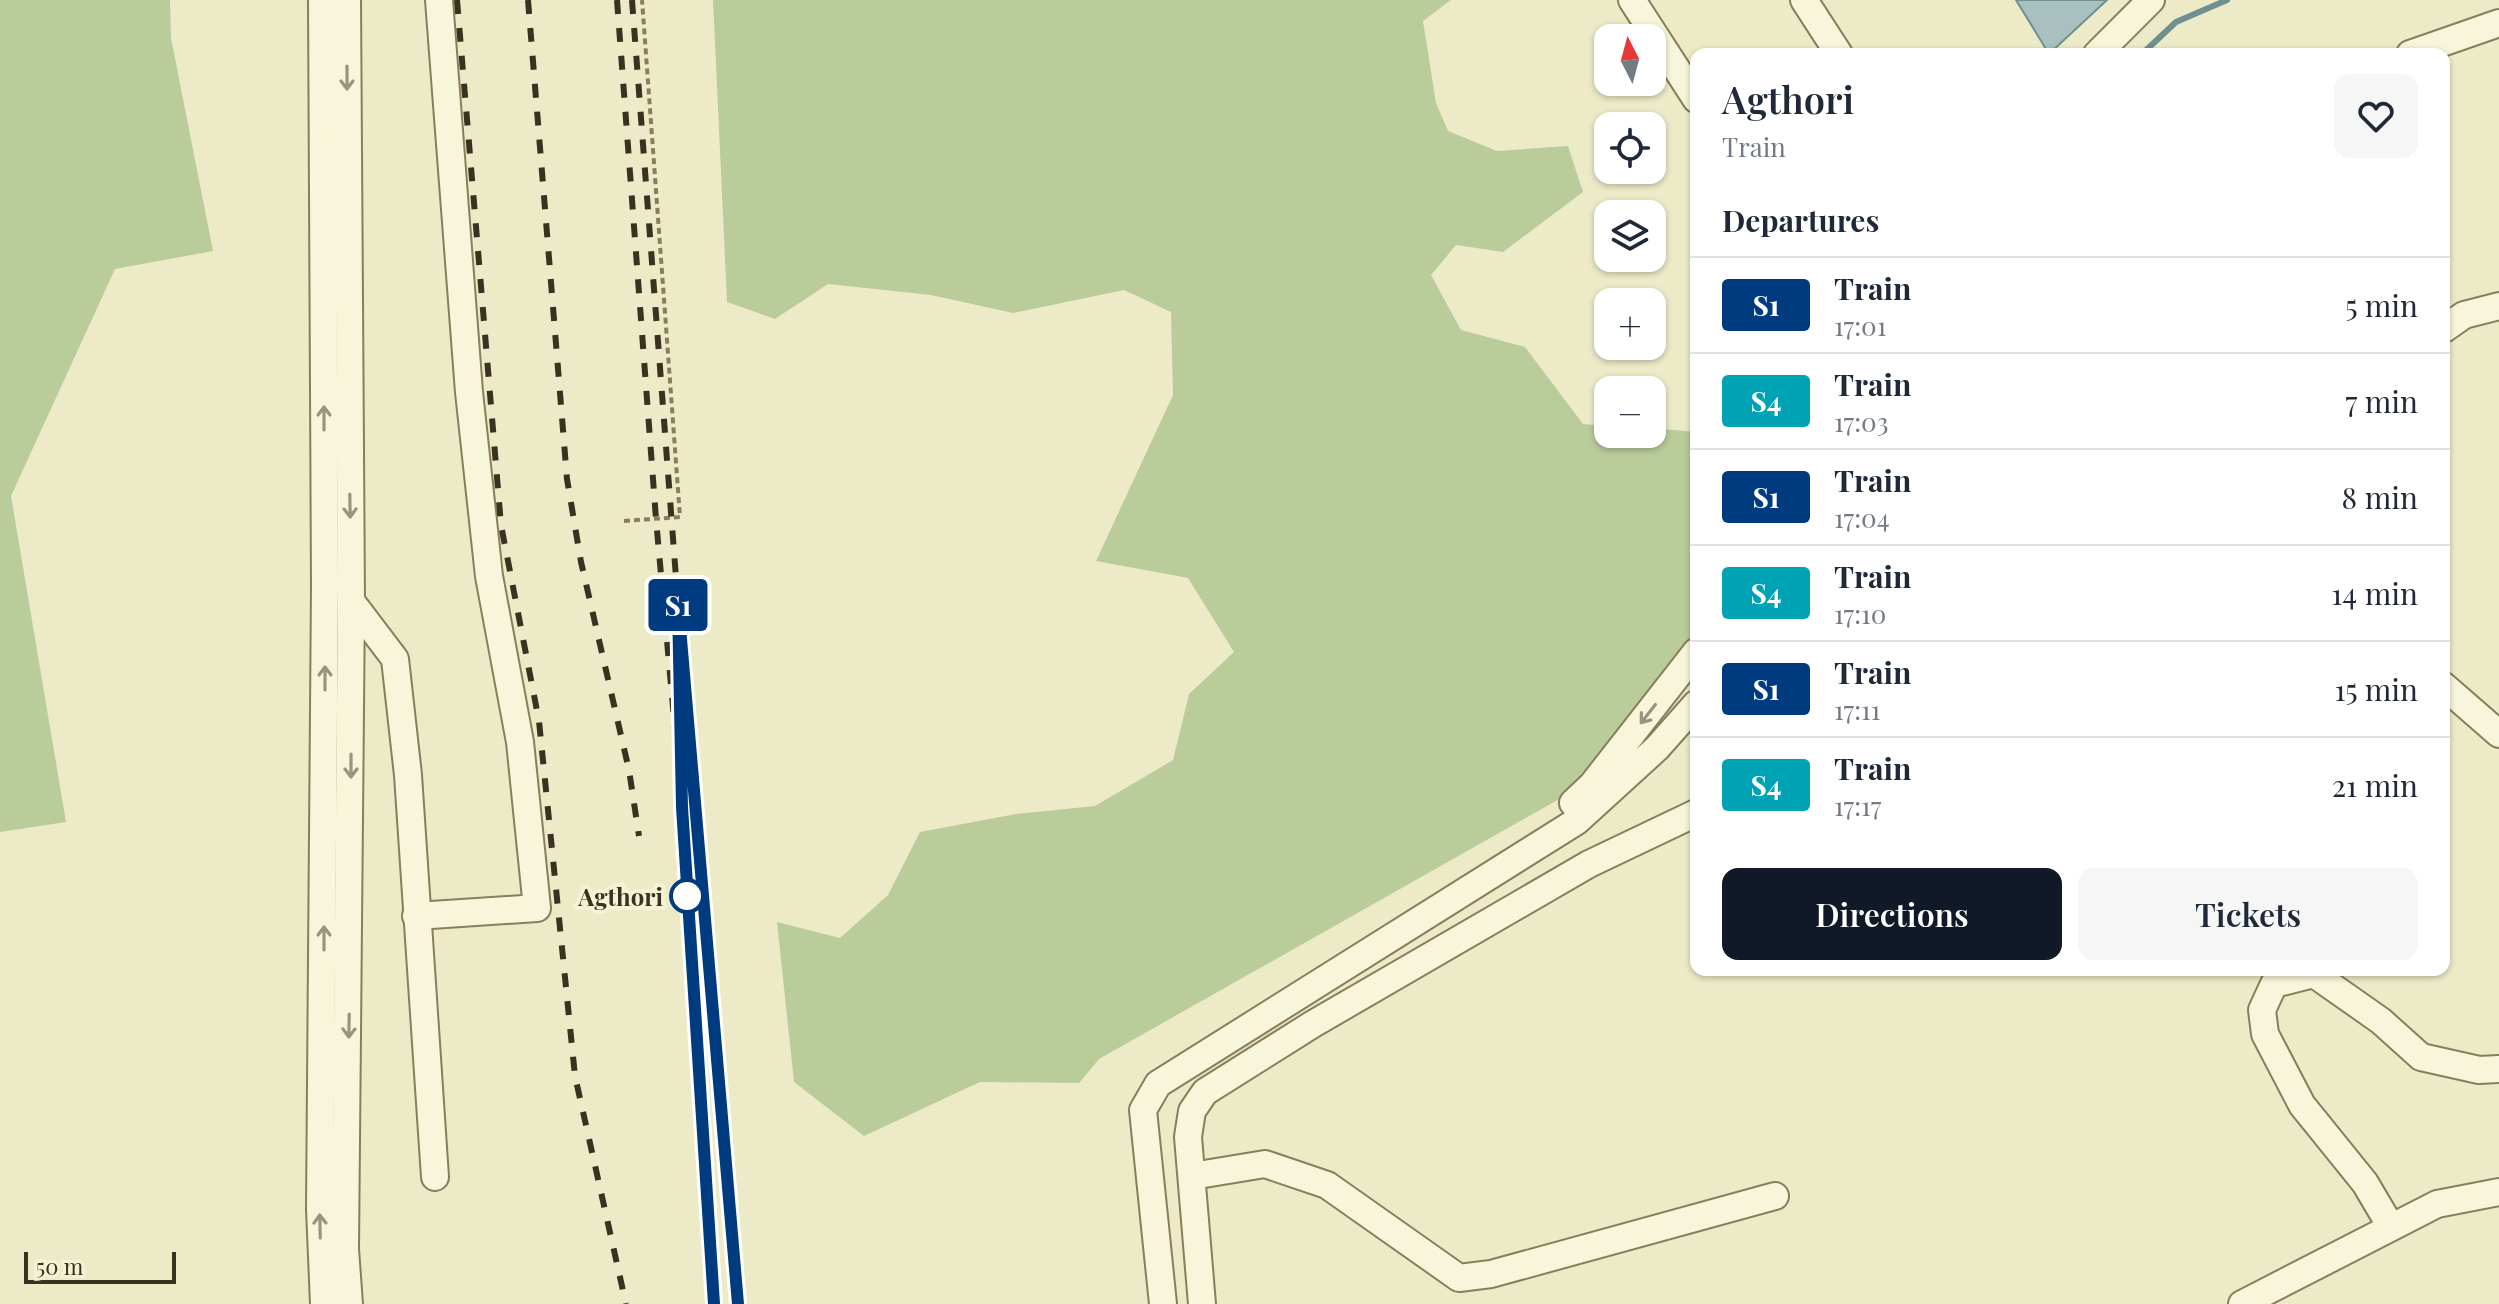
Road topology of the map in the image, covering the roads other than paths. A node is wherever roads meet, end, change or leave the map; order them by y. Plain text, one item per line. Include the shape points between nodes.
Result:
1 (322, 0) edge
2 (347, 0) edge
3 (439, 0) edge
4 (1632, 0) edge
5 (1804, 0) edge
6 (2151, 0) edge
7 (2499, 23) edge
8 (1835, 48) edge
9 (2103, 48) edge
10 (2427, 48) edge
11 (1690, 90) edge
12 (2499, 306) edge
13 (2450, 325) edge
14 (351, 601) junction
15 (1690, 660) edge
16 (2450, 691) edge
17 (1690, 711) edge
18 (2499, 734) edge
19 (1690, 816) edge
20 (1498, 874) junction
21 (416, 916) junction
22 (2306, 976) edge
23 (2317, 976) edge
24 (337, 978) junction
25 (2499, 1069) edge
26 (1192, 1176) junction
27 (435, 1177) dead end
28 (2499, 1192) edge
29 (1775, 1196) dead end
30 (2391, 1227) junction
31 (324, 1304) edge
32 (349, 1304) edge
33 (1163, 1304) edge
34 (1202, 1304) edge
35 (2242, 1304) edge

24 -> 1 street
2 -> 14 street
3 - 21 street via 482,515 520,742 537,908
4 - 11 street
5 - 8 street
6 - 9 street
7 - 10 street
12 - 13 street via 2464,315
14 - 21 street via 395,659
14 -> 24 street
15 -> 20 street via 1592,785
16 - 18 street
17 - 20 street via 1577,821
19 - 26 street via 1589,864 1205,1092 1192,1111
20 - 33 street via 1158,1084 1143,1110 1143,1129
21 - 27 street
22 - 30 street via 2274,984 2262,1010 2265,1034 2302,1105 2365,1183
23 - 25 street via 2421,1057 2479,1070
31 -> 24 street via 320,1209
24 -> 32 street
26 - 29 street via 1265,1164 1327,1185 1459,1278 1491,1274
26 - 34 street
28 - 30 street via 2437,1204
30 - 35 street

